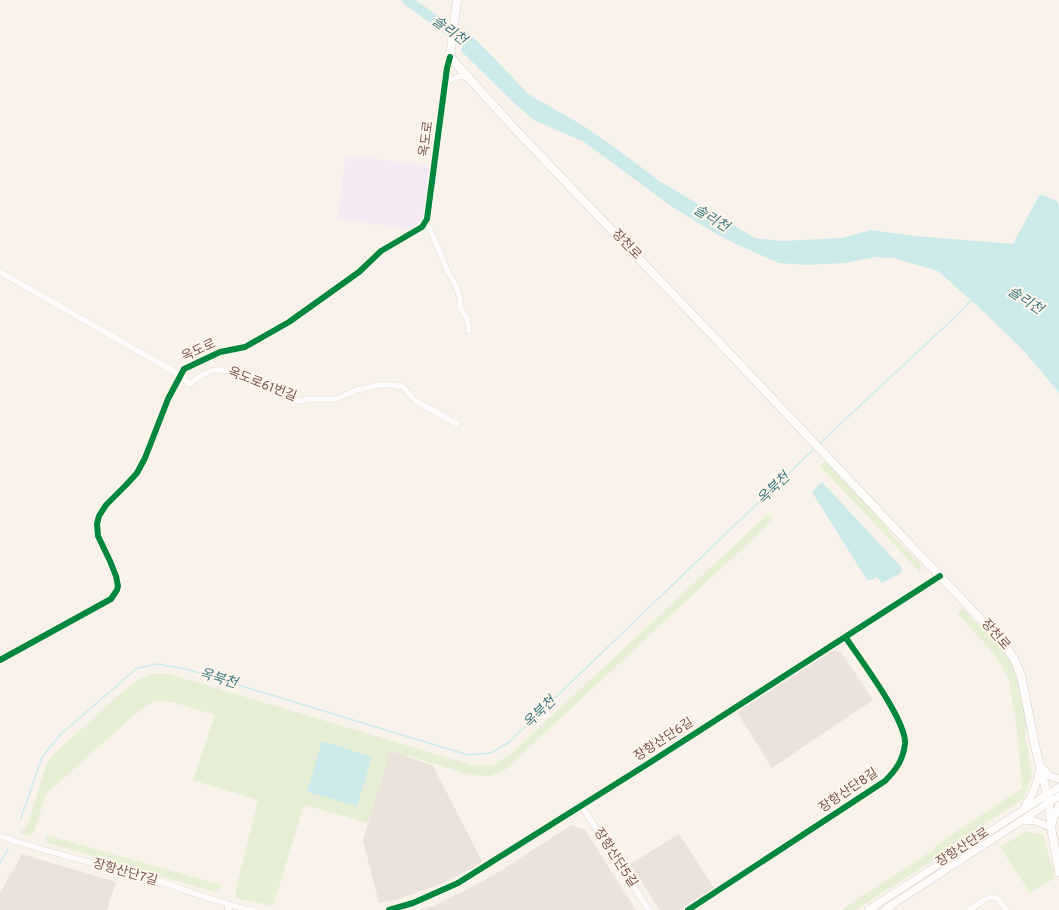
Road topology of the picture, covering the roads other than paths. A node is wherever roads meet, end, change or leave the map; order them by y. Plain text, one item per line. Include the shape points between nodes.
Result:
1 (458, 0) edge
2 (450, 57) junction
3 (470, 79) junction
4 (445, 81) junction
5 (425, 222) junction
6 (0, 272) edge
7 (469, 331) dead end
8 (180, 375) junction
9 (457, 424) dead end
10 (940, 576) junction
11 (846, 638) junction
12 (0, 660) edge
13 (1040, 766) junction
14 (1059, 779) edge
15 (1059, 786) edge
16 (1059, 796) edge
17 (1048, 798) junction
18 (581, 805) junction
19 (1059, 805) edge
20 (1020, 811) junction
21 (1023, 820) junction
22 (1051, 827) junction
23 (0, 836) edge
24 (1057, 854) edge
25 (1059, 872) edge
26 (228, 908) edge
27 (250, 910) edge
28 (392, 910) edge
29 (649, 910) edge
30 (688, 910) edge
31 (868, 910) edge
32 (884, 910) edge
33 (969, 910) edge
34 (1006, 910) edge

1 - 2 main road
2 - 3 main road, 장천로
2 - 4 street, 옥도로
3 - 4 street via 461,76
3 - 10 main road, 장천로 via 520,135
4 - 5 street, 옥도로
5 - 7 street via 456,286 460,308
5 - 8 street, 옥도로 via 422,227 381,251 359,272 289,322 245,347 220,352 184,369
6 - 8 street
8 - 9 street, 옥도로61번길 via 189,384 214,370 225,370 301,401 336,399 357,390 380,385 403,387 416,401
8 - 12 street, 옥도로 via 137,473 106,505 99,516 98,536 116,576 117,590 111,599
10 - 11 street, 장항산단6길
10 - 13 main road, 장천로 via 1004,644 1014,659 1021,675
11 - 18 street, 장항산단6길
11 - 30 street, 장항산단8길 via 889,703 902,728 905,743 896,770 885,781
13 - 14 street via 1050,776
13 - 17 main road, 장천로
13 - 20 street via 1030,800
15 - 17 street, 장항산단로
16 - 17 street, 장항산단로
17 - 20 street, 장항산단로
17 - 21 street, 장항산단로
17 - 22 main road, 장천로
18 - 28 street, 장항산단6길 via 458,883
18 - 29 street, 장항산단5길
19 - 22 street
20 - 31 street, 장항산단로
21 - 22 street
21 - 32 street, 장항산단로
22 - 24 main road, 장천로
23 - 26 street, 장항산단7길 via 157,881
24 - 25 main road, 장천로
26 - 27 street, 장항산단7길
33 - 34 street via 989,897 997,898

